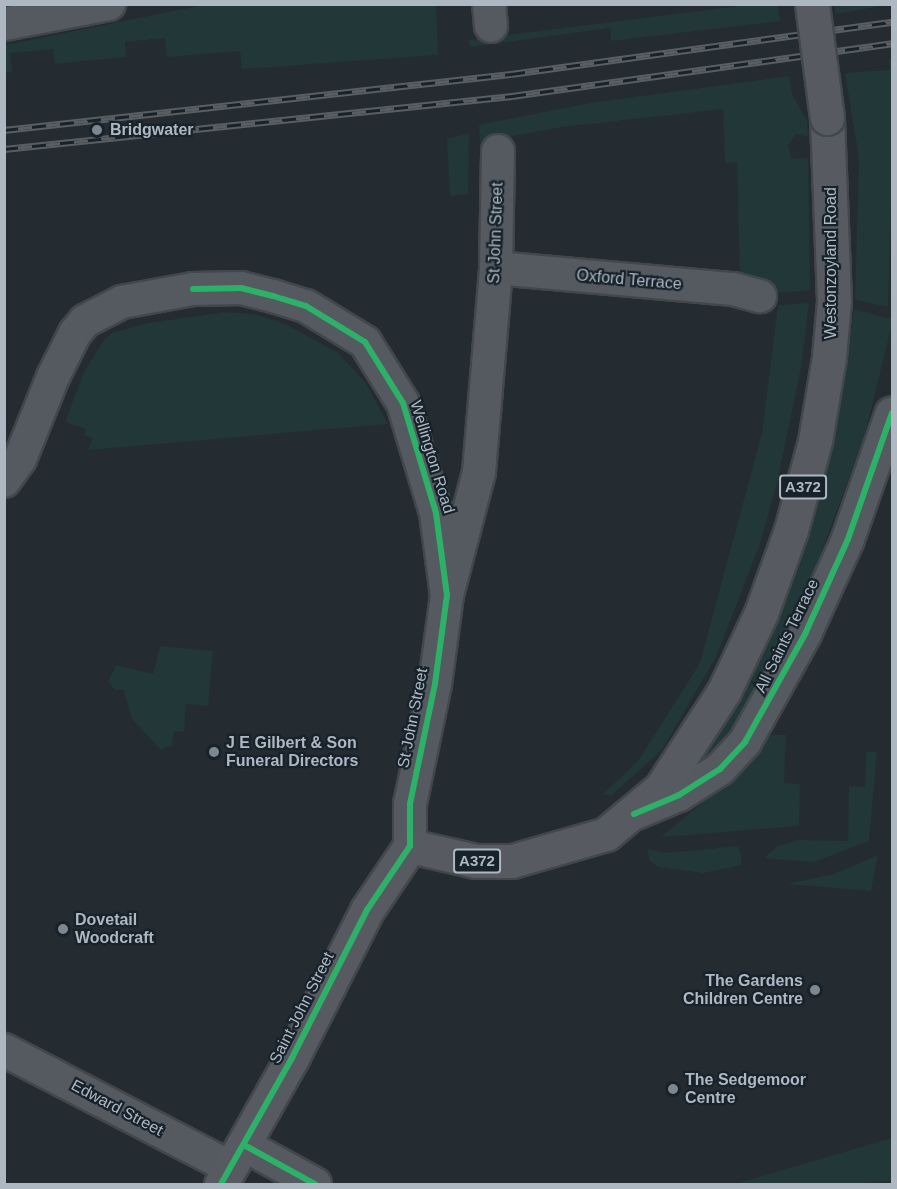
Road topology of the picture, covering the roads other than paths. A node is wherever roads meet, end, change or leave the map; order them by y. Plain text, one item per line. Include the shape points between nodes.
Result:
1 (109, 4) edge
2 (812, 4) edge
3 (4, 24) edge
4 (498, 151) dead end
5 (496, 268) junction
6 (760, 297) dead end
7 (892, 413) edge
8 (4, 481) edge
9 (447, 595) junction
10 (634, 814) junction
11 (410, 846) junction
12 (4, 1050) edge
13 (232, 1166) edge
14 (315, 1185) edge

1 - 3 street
2 - 10 main road, Westonzoyland Road / A372, bridge via 827,118 834,301 830,357 815,441 791,530 760,613 724,691 661,788
4 - 5 street, St John Street
5 - 6 street, Oxford Terrace via 733,290
5 - 9 street, St John Street via 479,472
7 - 10 street, All Saints Terrace via 848,539 806,634 745,742 720,769 679,795
8 - 9 street, Wellington Road via 21,459 70,342 86,321 122,302 193,289 240,288 273,296 306,306 365,342 403,403 436,513
9 - 11 street, St John Street via 435,684 410,804
10 - 11 main road, Westonzoyland Road / A372 via 606,834 512,861 476,861
11 - 13 main road, Saint John Street via 367,910
12 - 13 street, Edward Street
13 - 14 street, Edward Street

